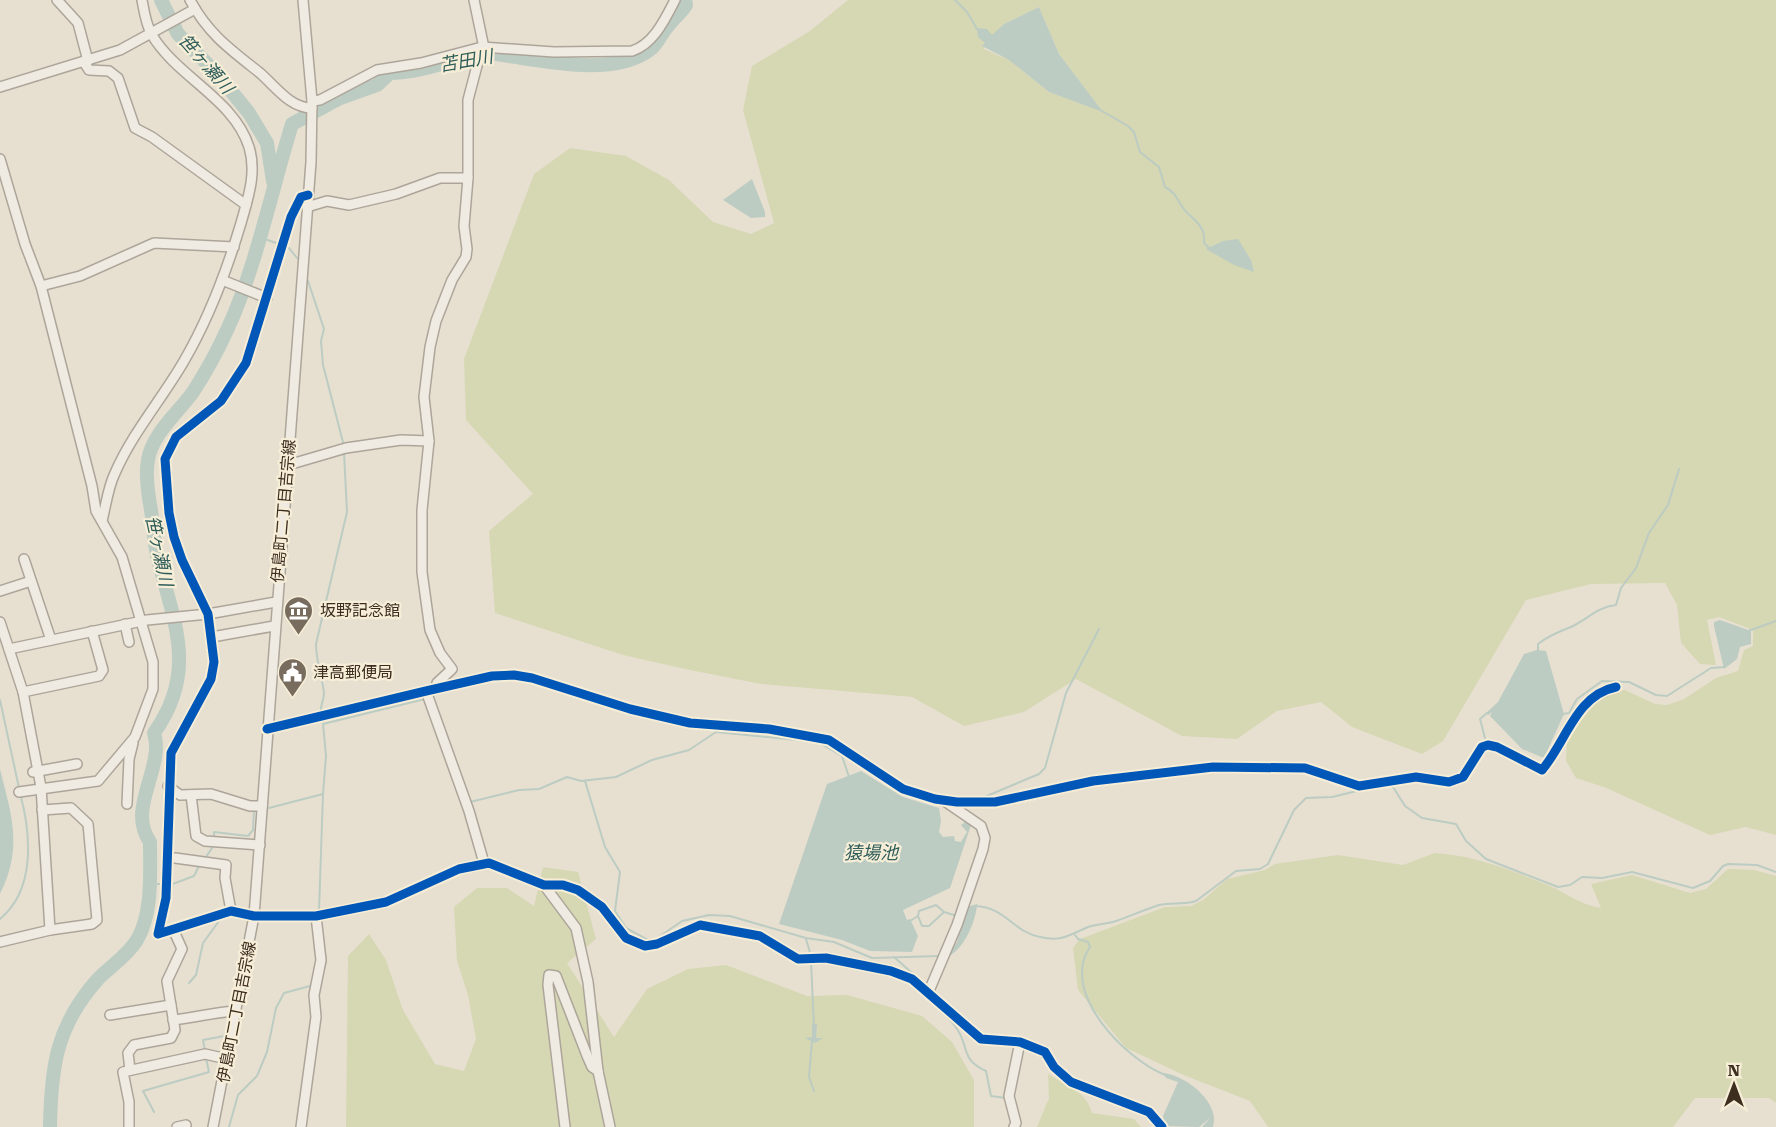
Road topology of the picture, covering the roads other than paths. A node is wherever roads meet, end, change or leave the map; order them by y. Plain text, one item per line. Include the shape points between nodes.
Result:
1 (57, 0) edge
2 (142, 0) edge
3 (190, 0) edge
4 (303, 0) edge
5 (474, 0) edge
6 (675, 0) edge
7 (191, 11) junction
8 (153, 33) junction
9 (482, 48) junction
10 (86, 62) junction
11 (0, 87) edge
12 (312, 105) junction
13 (0, 159) edge
14 (468, 178) junction
15 (308, 195) junction
16 (246, 205) junction
17 (307, 207) junction
18 (234, 247) junction
19 (224, 281) junction
20 (41, 286) junction
21 (267, 297) junction
22 (429, 441) junction
23 (288, 465) junction
24 (102, 521) junction
25 (24, 559) dead end
26 (31, 581) junction
27 (0, 591) edge
28 (276, 602) junction
29 (208, 614) junction
30 (145, 620) junction
31 (0, 621) edge
32 (125, 624) junction
33 (274, 626) junction
34 (92, 631) junction
35 (212, 637) junction
36 (51, 640) junction
37 (129, 642) dead end
38 (9, 649) junction
39 (1616, 687) dead end
40 (23, 692) junction
41 (430, 694) junction
42 (267, 729) junction
43 (135, 738) junction
44 (77, 764) dead end
45 (35, 771) junction
46 (168, 786) junction
47 (41, 787) junction
48 (20, 792) dead end
49 (191, 795) junction
50 (945, 801) junction
51 (127, 804) dead end
52 (262, 806) junction
53 (42, 810) junction
54 (260, 845) junction
55 (175, 858) dead end
56 (484, 862) junction
57 (544, 885) junction
58 (231, 911) junction
59 (254, 916) junction
60 (316, 916) junction
61 (173, 928) junction
62 (50, 930) junction
63 (0, 942) edge
64 (925, 989) junction
65 (171, 1005) junction
66 (236, 1011) junction
67 (110, 1015) dead end
68 (173, 1020) junction
69 (1020, 1042) junction
70 (226, 1059) junction
71 (130, 1070) junction
72 (598, 1071) junction
73 (129, 1127) edge
74 (213, 1127) edge
75 (301, 1127) edge
76 (565, 1127) edge
77 (610, 1127) edge
78 (1014, 1127) edge
79 (1162, 1127) edge

1 - 10 street via 78,23
2 - 8 street
3 - 7 street
4 - 12 street, 伊島町二丁目吉宗線
5 - 9 street
6 - 9 street via 660,28 632,51
7 - 8 street
7 - 12 street via 229,51 296,106
8 - 10 street
8 - 16 street via 164,50 244,134 252,165
9 - 12 street via 377,70
9 - 14 street via 468,100
10 - 11 street
10 - 16 street via 89,70 109,72 118,78 135,128 162,143
12 - 15 street, 伊島町二丁目吉宗線
13 - 20 street
14 - 17 street via 440,178 349,205 327,201
14 - 22 street via 466,257 452,280 429,347 424,397
15 - 17 street, 伊島町二丁目吉宗線
15 - 21 street via 301,197 291,217
16 - 18 street
17 - 23 street, 伊島町二丁目吉宗線
18 - 19 street
18 - 20 street via 154,243 80,276
19 - 21 street
19 - 24 street via 201,332 140,425 114,474
20 - 24 street via 96,511
21 - 29 street via 252,347 235,382 221,401 176,437 165,459 174,537
22 - 23 street via 401,440 344,448
22 - 41 street via 422,510 422,572 430,630 452,669
23 - 28 street, 伊島町二丁目吉宗線
24 - 30 street via 122,557
25 - 26 street
26 - 27 street
26 - 36 street
28 - 29 street
28 - 33 street, 伊島町二丁目吉宗線
29 - 30 street
29 - 35 street
30 - 32 street
30 - 43 street via 153,662 153,689
31 - 38 street
32 - 34 street
32 - 37 street
33 - 35 street
33 - 42 street, 伊島町二丁目吉宗線
34 - 36 street
34 - 40 street via 103,670 99,676
35 - 46 street via 211,679 171,753
36 - 38 street
38 - 40 street
39 - 50 street via 1603,690 1585,704 1542,770 1497,747 1486,746 1468,771 1449,782 1416,777 1359,786 1305,768 1213,767 1093,781 995,802
40 - 45 street
41 - 42 street
41 - 50 street via 504,675 523,676 690,723 820,737 836,743 898,786 919,796
41 - 56 street
42 - 52 street, 伊島町二丁目吉宗線
43 - 47 street via 98,781
43 - 51 street via 129,759
44 - 45 street
45 - 47 street
46 - 49 street via 180,795
46 - 61 street via 166,898 158,934
47 - 48 street
47 - 53 street
49 - 52 street via 222,796
49 - 54 street via 196,836 214,842
50 - 64 street via 981,826 986,838 960,917
52 - 54 street, 伊島町二丁目吉宗線
53 - 62 street
53 - 62 street via 71,808 88,824 97,920
54 - 59 street, 伊島町二丁目吉宗線
55 - 58 street via 226,865
56 - 57 street
56 - 60 street via 386,902
57 - 64 street via 578,890 602,907 626,938 645,946 700,925 717,926 760,936 798,959 826,958 891,971
57 - 72 street via 576,928 588,982
58 - 59 street
58 - 61 street
59 - 60 street
59 - 66 street, 伊島町二丁目吉宗線
60 - 75 street via 321,960
61 - 65 street via 182,949 167,981
62 - 63 street
64 - 69 street via 981,1039
65 - 67 street
65 - 68 street
66 - 68 street
66 - 70 street, 伊島町二丁目吉宗線
68 - 71 street via 171,1038 134,1045 128,1053
69 - 78 street via 1010,1089
69 - 79 street via 1045,1052 1054,1067 1071,1082 1149,1112
70 - 71 street via 205,1054
70 - 74 street, 伊島町二丁目吉宗線
71 - 73 street via 123,1072
72 - 76 street via 588,1058 556,976 549,975
72 - 77 street

